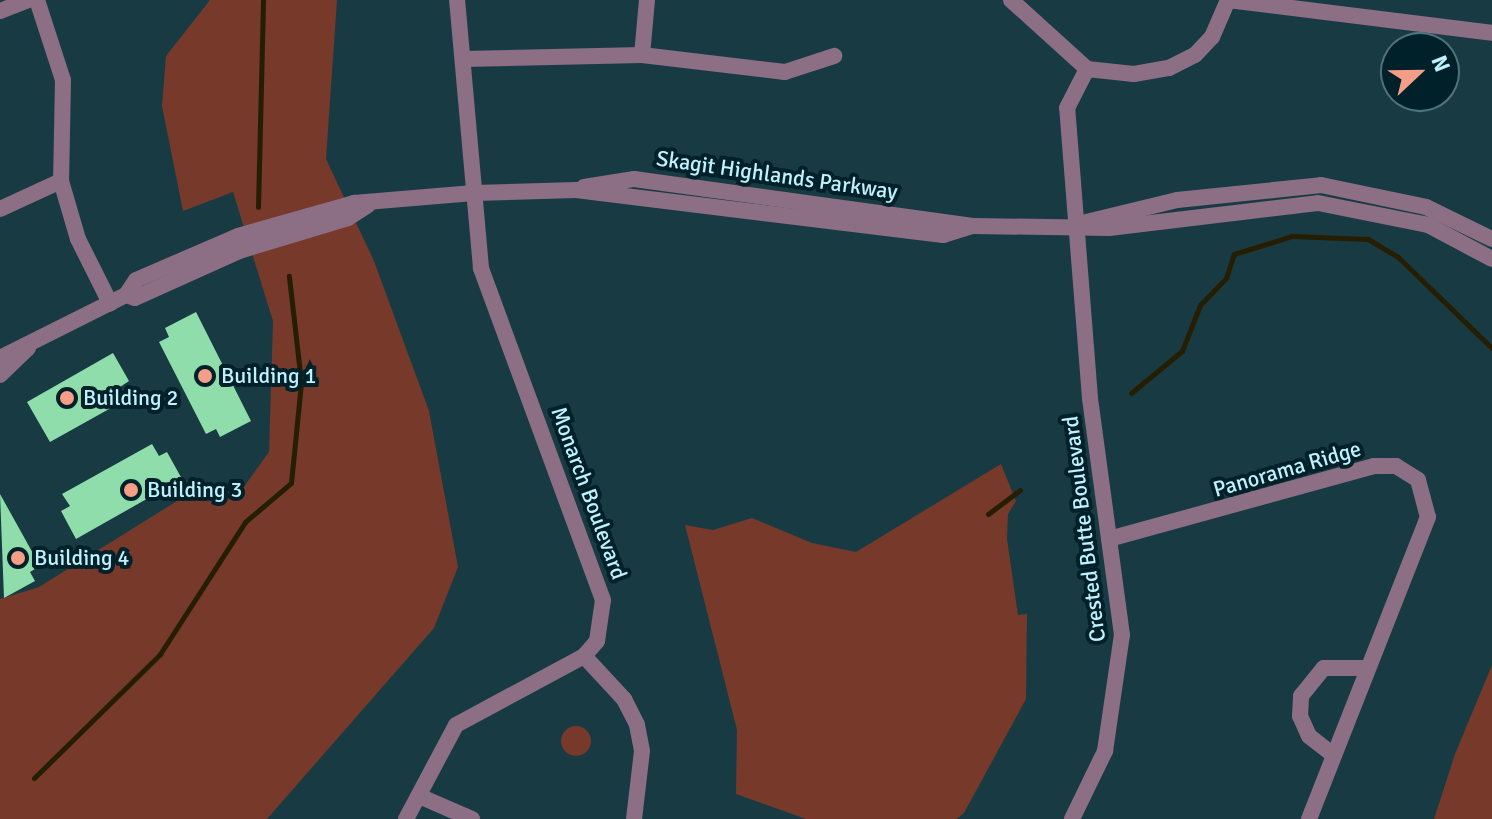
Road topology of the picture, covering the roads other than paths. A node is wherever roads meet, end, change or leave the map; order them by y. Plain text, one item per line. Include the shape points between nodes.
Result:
1 (29, 0) edge
2 (37, 0) edge
3 (457, 0) edge
4 (647, 0) edge
5 (1011, 0) edge
6 (1228, 0) edge
7 (0, 11) edge
8 (1492, 33) edge
9 (642, 55) junction
10 (834, 56) dead end
11 (463, 59) junction
12 (1087, 69) junction
13 (61, 181) junction
14 (474, 193) junction
15 (0, 209) edge
16 (1077, 225) junction
17 (1492, 239) edge
18 (1492, 259) edge
19 (118, 299) junction
20 (29, 347) junction
21 (0, 358) edge
22 (0, 375) edge
23 (1109, 539) junction
24 (584, 656) junction
25 (1368, 668) junction
26 (1332, 754) junction
27 (419, 796) junction
28 (406, 819) edge
29 (472, 819) edge
30 (634, 819) edge
31 (1072, 819) edge
32 (1309, 819) edge

1 - 7 street
2 - 13 street via 63,80
3 - 11 street, Monarch Boulevard
4 - 9 street
5 - 12 street
6 - 8 street
6 - 12 street via 1212,37 1169,68 1134,74
9 - 10 street via 785,72
9 - 11 street
11 - 14 street, Monarch Boulevard
12 - 16 street, Crested Butte Boulevard via 1067,108
13 - 15 street
13 - 19 street via 78,239
14 - 16 street, Skagit Highlands Parkway via 576,190 634,179 973,226
14 - 19 street, Skagit Highlands Parkway via 368,205 348,218 239,251 135,298
14 - 24 street, Monarch Boulevard via 481,268 600,580 597,641
16 - 17 street, Skagit Highlands Parkway via 1177,200 1321,185 1426,207
16 - 18 street, Skagit Highlands Parkway via 1109,228 1318,203 1390,213
16 - 23 street, Crested Butte Boulevard
19 - 20 street, Skagit Highlands Parkway
20 - 21 street, Skagit Highlands Parkway
20 - 22 street, Skagit Highlands Parkway
23 - 25 street, Panorama Ridge via 1374,466 1408,472 1425,491 1428,517
23 - 31 street, Crested Butte Boulevard via 1122,635 1114,711 1105,751
24 - 27 street via 456,725
24 - 30 street via 624,699 637,725 642,751
25 - 26 street, Panorama Ridge
25 - 26 street via 1324,668 1301,696 1300,716 1309,736
26 - 32 street, Panorama Ridge
27 - 28 street
27 - 29 street

